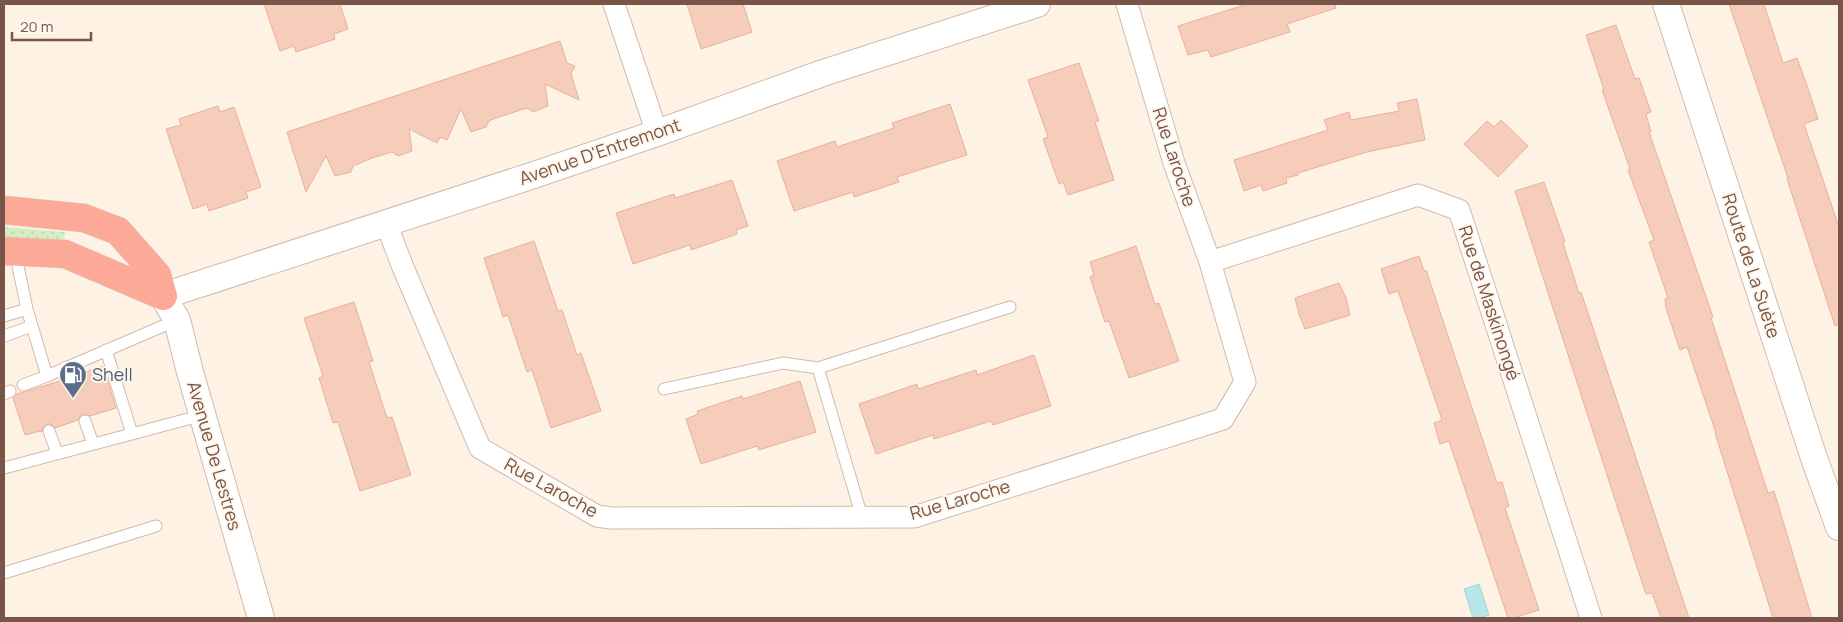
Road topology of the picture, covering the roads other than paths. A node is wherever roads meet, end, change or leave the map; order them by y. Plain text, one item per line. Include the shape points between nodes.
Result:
1 (614, 4) edge
2 (1037, 4) edge
3 (1126, 4) edge
4 (1666, 4) edge
5 (657, 133) junction
6 (4, 210) edge
7 (386, 223) junction
8 (9, 252) edge
9 (1210, 262) junction
10 (162, 296) junction
11 (1010, 307) dead end
12 (27, 309) junction
13 (4, 316) edge
14 (177, 320) junction
15 (32, 326) junction
16 (4, 336) edge
17 (106, 350) junction
18 (66, 368) junction
19 (818, 368) junction
20 (47, 376) junction
21 (71, 380) dead end
22 (32, 386) dead end
23 (664, 389) dead end
24 (203, 415) junction
25 (85, 421) dead end
26 (49, 431) dead end
27 (132, 434) junction
28 (93, 444) junction
29 (57, 453) junction
30 (4, 468) edge
31 (862, 517) junction
32 (156, 526) dead end
33 (1839, 527) edge
34 (4, 573) edge
35 (261, 618) edge
36 (1590, 618) edge

1 - 5 street
2 - 5 street, Avenue D'Entremont via 824,73
3 - 9 street, Rue Laroche via 1174,163
4 - 33 street, Route de La Suète
5 - 7 street, Avenue D'Entremont
6 - 10 highway via 84,218 118,231 157,274
7 - 10 street, Avenue D'Entremont
7 - 31 street, Rue Laroche via 480,448 598,516
8 - 10 highway via 65,254
8 - 12 lane
9 - 31 street, Rue Laroche via 1245,382 1223,419 914,517
9 - 36 street, Rue de Maskinongé via 1418,195 1459,210
10 - 14 street, Avenue De Lestres
11 - 19 lane
12 - 13 lane
12 - 15 lane
14 - 17 lane
14 - 24 street, Avenue De Lestres
15 - 16 lane
15 - 20 lane
17 - 18 lane
17 - 27 lane
18 - 20 lane
18 - 21 lane
19 - 23 lane via 784,363
19 - 31 lane
20 - 22 lane
24 - 27 lane
24 - 35 street, Avenue De Lestres
25 - 28 lane
26 - 29 lane
27 - 28 lane
28 - 29 lane
29 - 30 lane
32 - 34 lane

